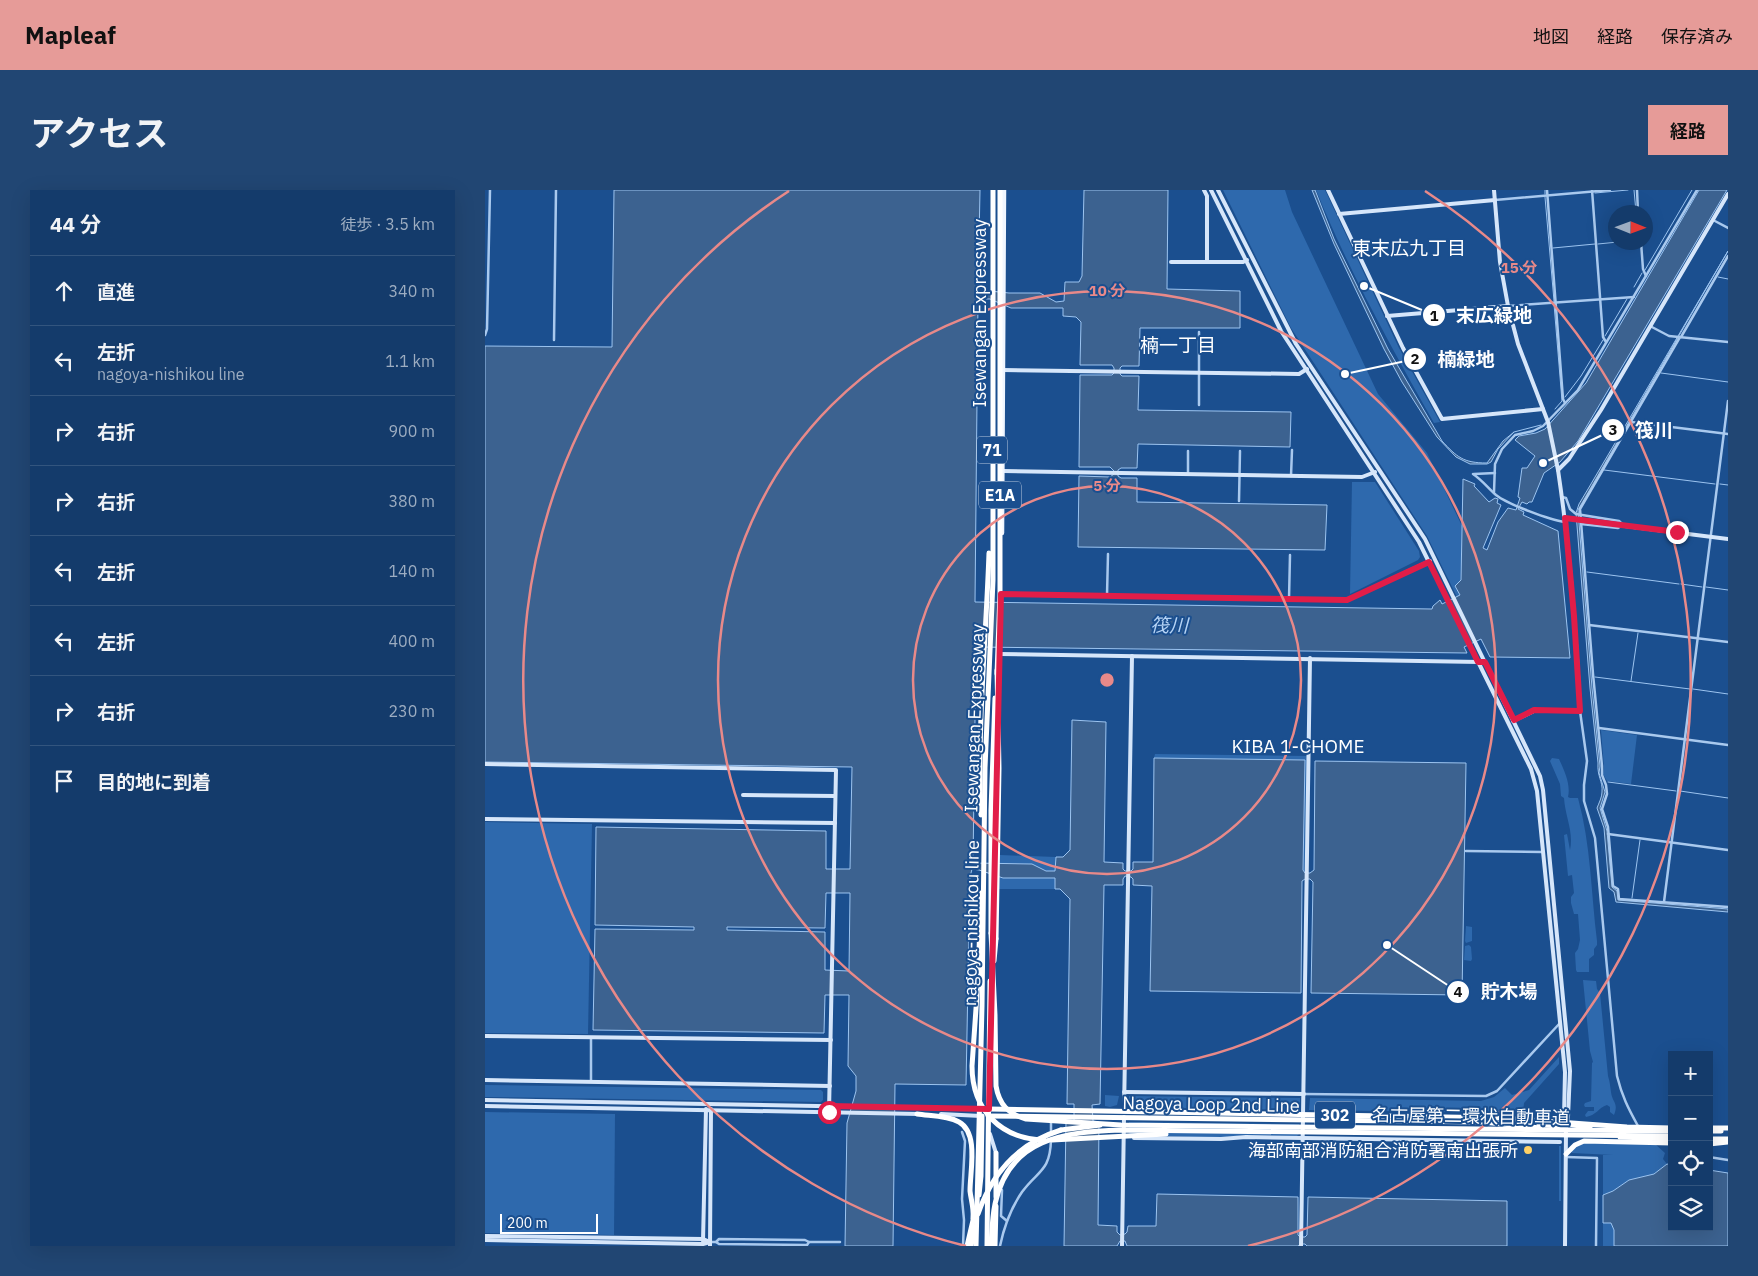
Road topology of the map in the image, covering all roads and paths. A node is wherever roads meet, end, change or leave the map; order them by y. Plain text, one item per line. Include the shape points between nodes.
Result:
1 (490, 190) edge
2 (557, 190) edge
3 (994, 190) edge
4 (1000, 190) edge
5 (1004, 190) edge
6 (1204, 190) edge
7 (1211, 190) edge
8 (1218, 190) edge
9 (1328, 190) edge
10 (1494, 190) edge
11 (1547, 190) edge
12 (1610, 190) edge
13 (1637, 190) edge
14 (1697, 190) edge
15 (1592, 191) edge
16 (1728, 194) edge
17 (1547, 195) junction
18 (1495, 200) junction
19 (1638, 205) edge
20 (1339, 214) junction
21 (1713, 220) junction
22 (1728, 228) edge
23 (1642, 250) edge
24 (1728, 256) edge
25 (1251, 258) junction
26 (1207, 261) junction
27 (1246, 261) junction
28 (1171, 262) dead end
29 (1646, 276) junction
30 (1634, 297) junction
31 (1601, 298) junction
32 (1556, 302) junction
33 (1508, 306) junction
34 (1387, 316) junction
35 (1650, 326) junction
36 (1199, 332) dead end
37 (485, 335) edge
38 (1679, 337) junction
39 (554, 340) dead end
40 (1606, 342) junction
41 (1728, 342) edge
42 (1311, 367) junction
43 (1003, 370) junction
44 (1305, 370) junction
45 (1199, 371) junction
46 (1728, 401) edge
47 (1565, 403) junction
48 (1199, 405) dead end
49 (1543, 409) junction
50 (1548, 422) junction
51 (1631, 422) junction
52 (1724, 434) junction
53 (1728, 434) edge
54 (1292, 450) dead end
55 (1188, 451) dead end
56 (1240, 451) dead end
57 (1558, 468) junction
58 (1379, 470) junction
59 (1003, 472) junction
60 (1373, 472) junction
61 (1495, 473) junction
62 (1188, 474) junction
63 (1239, 475) junction
64 (1291, 476) junction
65 (994, 480) junction
66 (1494, 492) junction
67 (1563, 497) junction
68 (1239, 500) dead end
69 (1578, 515) junction
70 (1566, 519) junction
71 (1581, 524) junction
72 (1623, 525) junction
73 (1711, 537) junction
74 (1728, 539) edge
75 (1108, 554) dead end
76 (1290, 555) dead end
77 (1434, 559) junction
78 (1429, 562) junction
79 (1001, 594) junction
80 (1107, 596) junction
81 (1289, 599) junction
82 (1589, 624) junction
83 (1698, 638) junction
84 (1728, 642) edge
85 (1000, 654) junction
86 (1131, 656) junction
87 (1310, 658) junction
88 (1477, 660) junction
89 (1484, 660) junction
90 (997, 670) junction
91 (1580, 711) junction
92 (1514, 720) junction
93 (1509, 723) junction
94 (1599, 728) junction
95 (1685, 740) junction
96 (1728, 746) edge
97 (485, 764) edge
98 (743, 795) dead end
99 (835, 796) junction
100 (485, 818) edge
101 (835, 823) junction
102 (1609, 834) junction
103 (1671, 842) junction
104 (1728, 850) edge
105 (1466, 851) dead end
106 (1543, 852) junction
107 (985, 855) junction
108 (1664, 902) junction
109 (1728, 907) edge
110 (991, 933) junction
111 (993, 984) junction
112 (1560, 1023) junction
113 (485, 1036) edge
114 (591, 1038) junction
115 (831, 1040) junction
116 (485, 1080) edge
117 (591, 1081) junction
118 (830, 1086) junction
119 (1124, 1092) junction
120 (1304, 1094) junction
121 (485, 1100) edge
122 (709, 1104) junction
123 (485, 1106) edge
124 (829, 1106) junction
125 (982, 1109) junction
126 (989, 1109) junction
127 (705, 1110) junction
128 (712, 1111) junction
129 (829, 1112) junction
130 (1064, 1113) junction
131 (917, 1114) junction
132 (1124, 1114) junction
133 (982, 1116) junction
134 (988, 1116) junction
135 (1051, 1116) junction
136 (1304, 1117) junction
137 (1517, 1119) junction
138 (1566, 1122) junction
139 (1121, 1125) junction
140 (1639, 1127) junction
141 (1566, 1130) junction
142 (1713, 1130) edge
143 (1728, 1130) edge
144 (1197, 1131) junction
145 (962, 1132) dead end
146 (1668, 1136) edge
147 (1668, 1137) edge
148 (1668, 1137) edge
149 (1668, 1137) edge
150 (1668, 1137) edge
151 (1668, 1137) edge
152 (1124, 1138) junction
153 (1304, 1138) junction
154 (1713, 1139) edge
155 (1728, 1139) edge
156 (1560, 1142) dead end
157 (996, 1153) junction
158 (1566, 1156) junction
159 (1713, 1158) edge
160 (1728, 1160) edge
161 (973, 1218) junction
162 (1007, 1222) junction
163 (485, 1236) edge
164 (485, 1240) edge
165 (841, 1242) dead end
166 (703, 1243) edge
167 (710, 1244) edge
168 (965, 1246) edge
169 (971, 1246) edge
170 (976, 1246) edge
171 (989, 1246) edge
172 (995, 1246) edge
173 (1000, 1246) edge
174 (1122, 1246) edge
175 (1301, 1246) edge
176 (1565, 1246) edge
177 (1596, 1246) edge

1 - 37 street
2 - 39 street
3 - 65 highway, Isewangan Expressway / E1A, bridge
3 - 107 main road, nagoya-nishikou line / 71, bridge
4 - 90 highway, Isewangan Expressway / E1A
5 - 43 main road, nagoya-nishikou line / 71
6 - 26 street via 1207,196
7 - 27 street
8 - 25 street
9 - 20 street
10 - 18 street
11 - 17 street
12 - 15 street
13 - 19 street
14 - 29 street
15 - 17 street
15 - 31 street
16 - 21 street
17 - 18 street
17 - 32 street
18 - 20 street
18 - 33 street via 1500,262
20 - 34 street
21 - 22 street
21 - 35 street
23 - 29 street
24 - 38 street
25 - 27 street
25 - 42 street
26 - 27 street
26 - 28 street
27 - 44 street via 1281,331
29 - 30 street
30 - 31 street
30 - 40 street
31 - 32 street
31 - 40 street
32 - 33 street
32 - 47 street
33 - 34 street
33 - 49 street via 1518,344
34 - 49 street via 1442,419
35 - 38 street via 1669,336
35 - 57 street via 1575,451
36 - 45 street
38 - 41 street
38 - 51 street
40 - 47 street via 1578,390
42 - 44 street
42 - 58 street
43 - 45 street
43 - 59 main road, nagoya-nishikou line / 71
44 - 45 street via 1299,374
44 - 60 street
45 - 48 street
46 - 52 street
47 - 50 street
49 - 50 street
50 - 57 street
50 - 61 street via 1508,441 1497,457
51 - 52 street
51 - 69 street
52 - 53 street
52 - 73 street
54 - 64 street
55 - 62 street
56 - 63 street
57 - 67 street
58 - 60 street
58 - 77 street via 1425,539
59 - 62 street
59 - 79 main road, nagoya-nishikou line / 71
60 - 64 street via 1362,477
60 - 78 street
61 - 66 street
61 - 66 street via 1473,474
62 - 63 street
63 - 64 street
63 - 68 street
65 - 107 highway, Isewangan Expressway / E1A, bridge
65 - 107 highway, bridge via 980,766
66 - 70 street via 1553,521
67 - 69 street
67 - 70 street
69 - 71 street
69 - 72 street via 1619,521
70 - 72 street, bridge
70 - 91 street
71 - 72 street via 1618,528
71 - 82 street
72 - 73 street
73 - 74 street
73 - 83 street
75 - 80 street
76 - 81 street
77 - 78 street
77 - 89 street
78 - 81 street via 1353,599
78 - 88 street
79 - 80 street
79 - 85 main road, nagoya-nishikou line / 71
80 - 81 street
82 - 83 street
82 - 94 street
83 - 84 street
83 - 95 street
85 - 86 street
85 - 111 main road, nagoya-nishikou line / 71, bridge
86 - 87 street
86 - 119 street
87 - 88 street
87 - 120 street
88 - 89 street
88 - 93 street
89 - 92 street
90 - 110 highway, Isewangan Expressway / E1A, bridge via 991,810
90 - 111 highway, bridge via 999,768
91 - 92 street via 1534,710
91 - 140 street via 1587,761 1584,801 1595,838 1617,1076 1625,1102
92 - 93 street
92 - 138 street via 1537,766 1543,790 1570,1071 1569,1117
93 - 106 street via 1535,778
94 - 95 street
94 - 102 street via 1601,775 1607,794 1602,809
95 - 96 street
95 - 103 street
97 - 99 street via 836,770
98 - 99 street
99 - 101 street
100 - 101 street
101 - 115 street
102 - 103 street
102 - 108 street via 1613,886 1618,890 1619,898
103 - 104 street
103 - 108 street
105 - 106 street
106 - 112 street
107 - 125 main road, nagoya-nishikou line / 71, bridge
107 - 144 highway, bridge via 972,1074 986,1113 1008,1132 1033,1140
107 - 170 highway, Isewangan Expressway / E1A, bridge
108 - 109 street
110 - 139 highway, bridge via 995,1080 1001,1103 1013,1115 1025,1120
110 - 171 highway, Isewangan Expressway / E1A, bridge
111 - 126 main road, nagoya-nishikou line / 71
112 - 120 street via 1497,1091 1486,1096
112 - 138 street
113 - 114 street
114 - 115 street
114 - 117 street
115 - 118 street
116 - 117 street
117 - 118 street
118 - 124 street
119 - 120 street
119 - 132 street
120 - 136 street
121 - 122 street
122 - 124 street
122 - 127 street
122 - 128 street
123 - 127 street
124 - 125 street
124 - 129 street
125 - 126 street
125 - 133 main road, nagoya-nishikou line / 71
126 - 130 highway, Nagoya Loop 2nd Line / 302
126 - 134 street
127 - 128 street
127 - 166 street
128 - 129 street
128 - 167 street
129 - 131 street
130 - 132 highway, Nagoya Loop 2nd Line / 302
130 - 135 highway, Nagoya Loop 2nd Line / 302
131 - 133 street
131 - 161 highway via 954,1120 967,1130 971,1146
132 - 136 highway, Nagoya Loop 2nd Line / 302
132 - 152 street
133 - 134 street
133 - 161 highway via 981,1184
134 - 135 highway, Nagoya Loop 2nd Line / 302
134 - 157 street
135 - 162 street via 1049,1161 1023,1191
136 - 137 highway, Nagoya Loop 2nd Line / 302
136 - 141 highway, Nagoya Loop 2nd Line / 302 via 1489,1122
136 - 153 street
137 - 138 highway, Nagoya Loop 2nd Line / 302
137 - 141 highway
138 - 140 highway, Nagoya Loop 2nd Line / 302
138 - 141 street
138 - 147 highway via 1583,1128
139 - 149 highway, 名古屋第二環状自動車道, bridge via 1466,1130
139 - 169 highway, bridge via 1061,1130 1038,1139 1017,1153 1003,1166 989,1188 978,1214
140 - 146 highway, Nagoya Loop 2nd Line / 302
141 - 150 highway, Nagoya Loop 2nd Line / 302 via 1638,1139
141 - 158 street
142 - 143 highway
144 - 148 highway, 名古屋第二環状自動車道, bridge
144 - 171 highway, bridge via 1084,1132 1059,1136 1037,1145 1005,1176 994,1206
145 - 168 street via 965,1141 962,1199
151 - 158 highway via 1584,1141 1575,1145
152 - 153 street
152 - 174 street
153 - 156 street
153 - 175 street
154 - 155 highway
157 - 162 street via 1002,1180 1001,1216
157 - 172 highway
158 - 176 street
158 - 177 street via 1597,1158
159 - 160 street
161 - 168 highway
162 - 173 street
163 - 166 street
164 - 166 street
165 - 167 street via 719,1239
166 - 167 street

